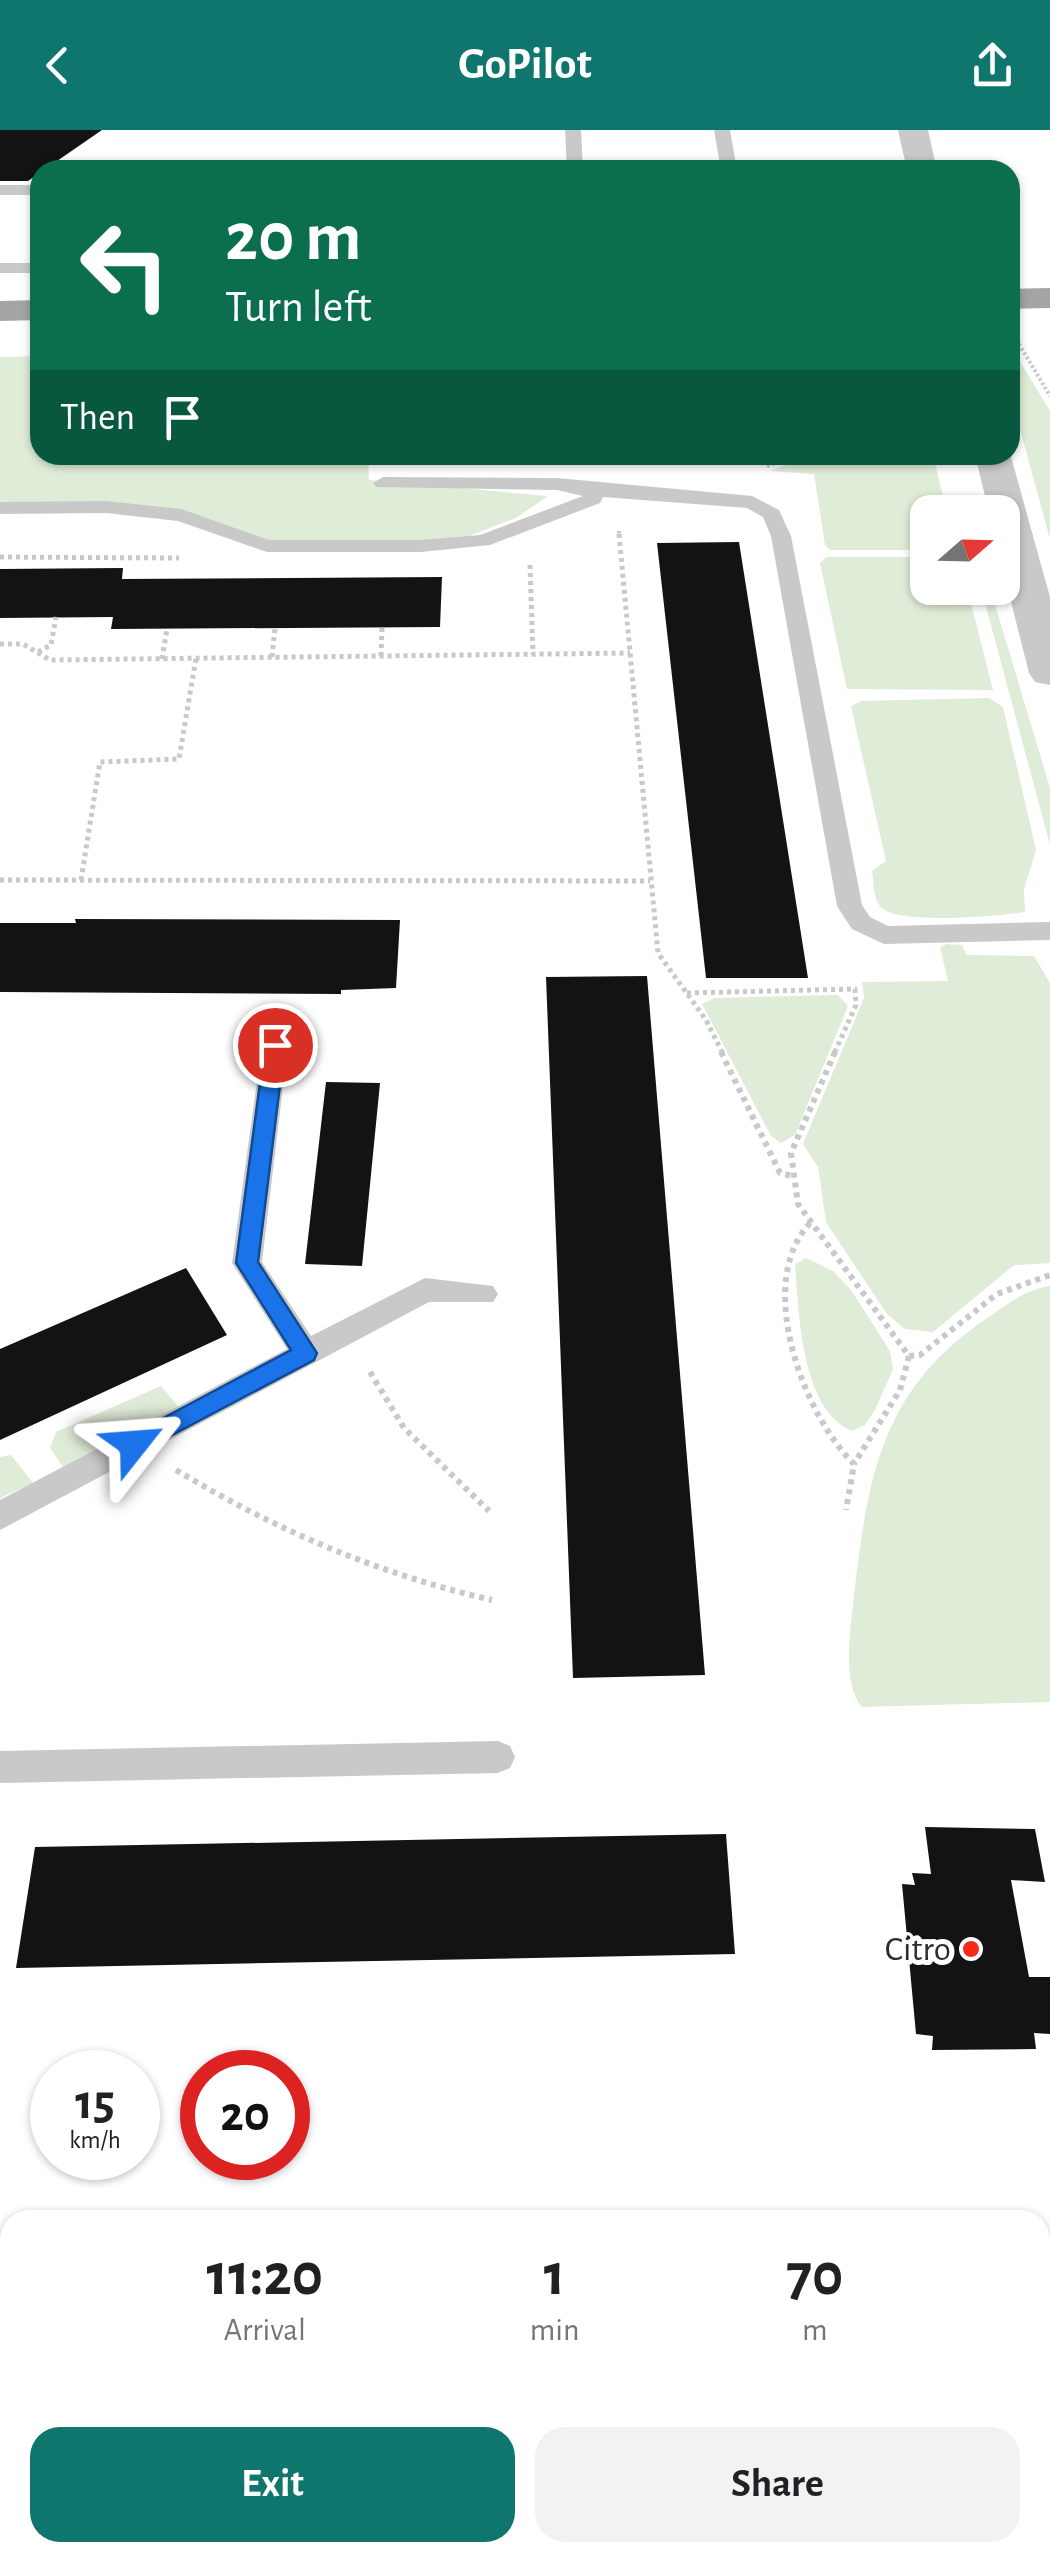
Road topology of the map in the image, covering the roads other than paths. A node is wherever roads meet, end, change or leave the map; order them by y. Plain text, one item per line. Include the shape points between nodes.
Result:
1 (573, 130) edge
2 (722, 130) edge
3 (912, 130) edge
4 (574, 160) edge
5 (727, 160) edge
6 (920, 160) edge
7 (0, 190) edge
8 (30, 190) edge
9 (0, 268) edge
10 (30, 268) edge
11 (1020, 298) edge
12 (1050, 298) edge
13 (30, 310) edge
14 (0, 311) edge
15 (996, 465) edge
16 (383, 484) dead end
17 (604, 490) junction
18 (0, 508) edge
19 (1050, 673) edge
20 (1050, 931) edge
21 (275, 1045) dead end
22 (483, 1294) dead end
23 (306, 1353) junction
24 (0, 1516) edge
25 (498, 1757) dead end
26 (0, 1767) edge

1 - 4 lane
2 - 5 lane
3 - 6 street
7 - 8 lane
9 - 10 lane
11 - 12 main road
13 - 14 main road
15 - 19 street
16 - 17 lane
17 - 18 lane via 482,541 420,546 267,546 181,515 106,507
17 - 20 lane via 731,498 772,514 850,906 861,923 884,935
21 - 23 lane via 247,1263
22 - 23 lane via 425,1290
23 - 24 lane
25 - 26 lane

